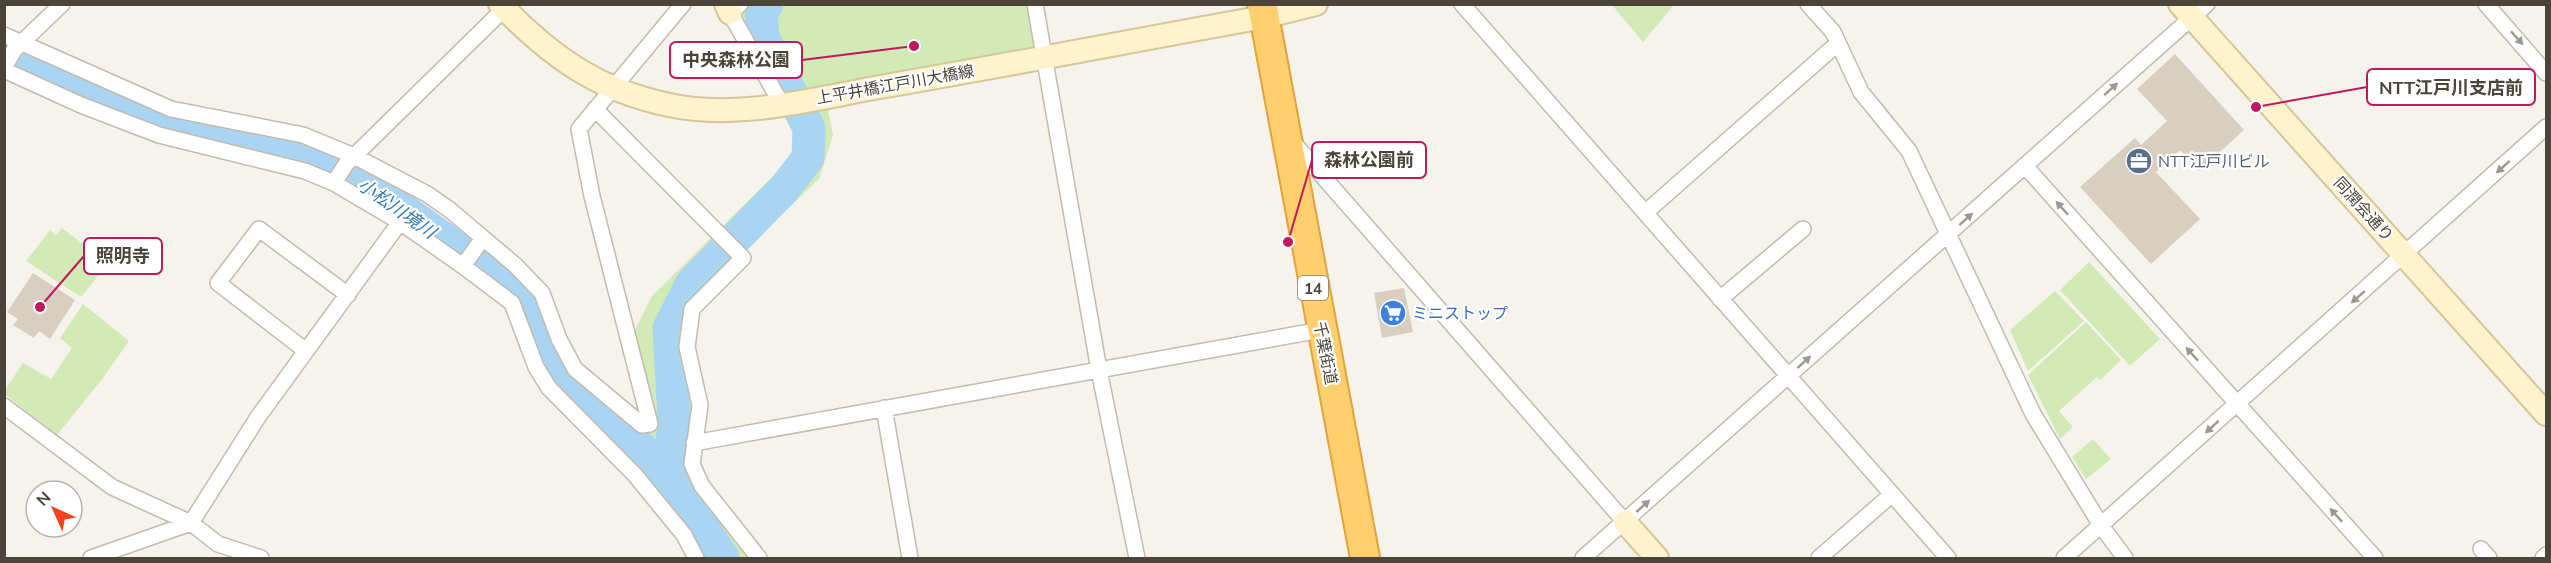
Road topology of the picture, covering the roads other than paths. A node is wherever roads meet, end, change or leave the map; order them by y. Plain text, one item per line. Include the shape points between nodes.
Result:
1 (62, 4) edge
2 (683, 4) edge
3 (1035, 4) edge
4 (1316, 4) edge
5 (1462, 4) edge
6 (1808, 4) edge
7 (2486, 4) edge
8 (505, 6) edge
9 (732, 7) edge
10 (2193, 9) edge
11 (1263, 11) edge
12 (4, 35) edge
13 (1837, 44) junction
14 (1045, 57) junction
15 (10, 59) edge
16 (2547, 73) edge
17 (613, 88) junction
18 (790, 102) junction
19 (595, 110) junction
20 (2547, 128) edge
21 (1285, 134) junction
22 (350, 160) junction
23 (2025, 166) junction
24 (334, 183) junction
25 (1646, 212) junction
26 (400, 222) junction
27 (1803, 229) dead end
28 (1948, 235) junction
29 (472, 253) junction
30 (2405, 255) junction
31 (348, 295) junction
32 (1720, 299) junction
33 (1321, 330) junction
34 (306, 351) junction
35 (1100, 370) junction
36 (1787, 377) junction
37 (2237, 404) junction
38 (4, 406) edge
39 (884, 408) junction
40 (2547, 414) edge
41 (694, 443) junction
42 (1892, 495) junction
43 (1625, 522) junction
44 (191, 523) junction
45 (2102, 527) junction
46 (2547, 555) edge
47 (91, 558) edge
48 (261, 558) edge
49 (696, 558) edge
50 (759, 558) edge
51 (910, 558) edge
52 (1137, 558) edge
53 (1365, 558) edge
54 (1583, 558) edge
55 (1657, 558) edge
56 (1819, 558) edge
57 (1948, 558) edge
58 (2064, 558) edge
59 (2125, 558) edge
60 (2375, 558) edge
61 (2543, 558) edge

1 - 15 street
2 - 17 street
3 - 14 street
4 - 11 street, 上平井橋江戸川大橋線
5 - 25 street
6 - 13 street via 1833,32
7 -> 16 street
8 - 17 street, 上平井橋江戸川大橋線 via 528,33 566,64
8 - 22 street
9 - 18 street
23 -> 10 street
10 - 30 street, 同潤会通り
11 - 14 street, 上平井橋江戸川大橋線
11 - 21 highway, 千葉街道 / 14
12 - 15 street
13 - 25 street
13 - 28 street via 1861,92 1909,151
14 - 18 street, 上平井橋江戸川大橋線
14 - 35 street
15 - 22 street via 171,109 303,135
15 - 24 street via 81,105 159,135 304,171
17 - 18 street, 上平井橋江戸川大橋線 via 671,106 719,112
17 - 19 street
19 - 29 street via 579,129 592,196 650,424 642,425 575,369 542,293
19 - 41 street via 743,258 692,309 687,347 700,405
20 -> 30 street
21 - 33 highway, 千葉街道 / 14
21 - 43 street
22 - 24 street
22 - 29 street via 427,194
28 -> 23 street
37 -> 23 street
24 - 26 street
25 - 32 street
26 - 29 street
26 - 31 street
27 - 32 street
36 -> 28 street
28 - 45 street via 2033,414
29 - 49 street via 512,303 536,367 549,388 635,475 684,535
30 -> 37 street
30 - 40 street, 同潤会通り
31 - 34 street
31 - 34 street via 259,229 218,283
32 - 36 street
33 - 35 street
33 - 53 highway, 千葉街道 / 14
34 - 44 street via 258,417
35 - 39 street
35 - 52 street
36 - 42 street
43 -> 36 street
37 -> 45 street
60 -> 37 street
38 - 44 street via 112,487
39 - 41 street
39 - 51 street
41 - 50 street via 692,464 702,486
42 - 56 street
42 - 57 street
43 - 54 street
43 - 55 street
44 - 47 street
44 - 48 street via 218,544
45 - 58 street
45 - 59 street
46 - 61 street

